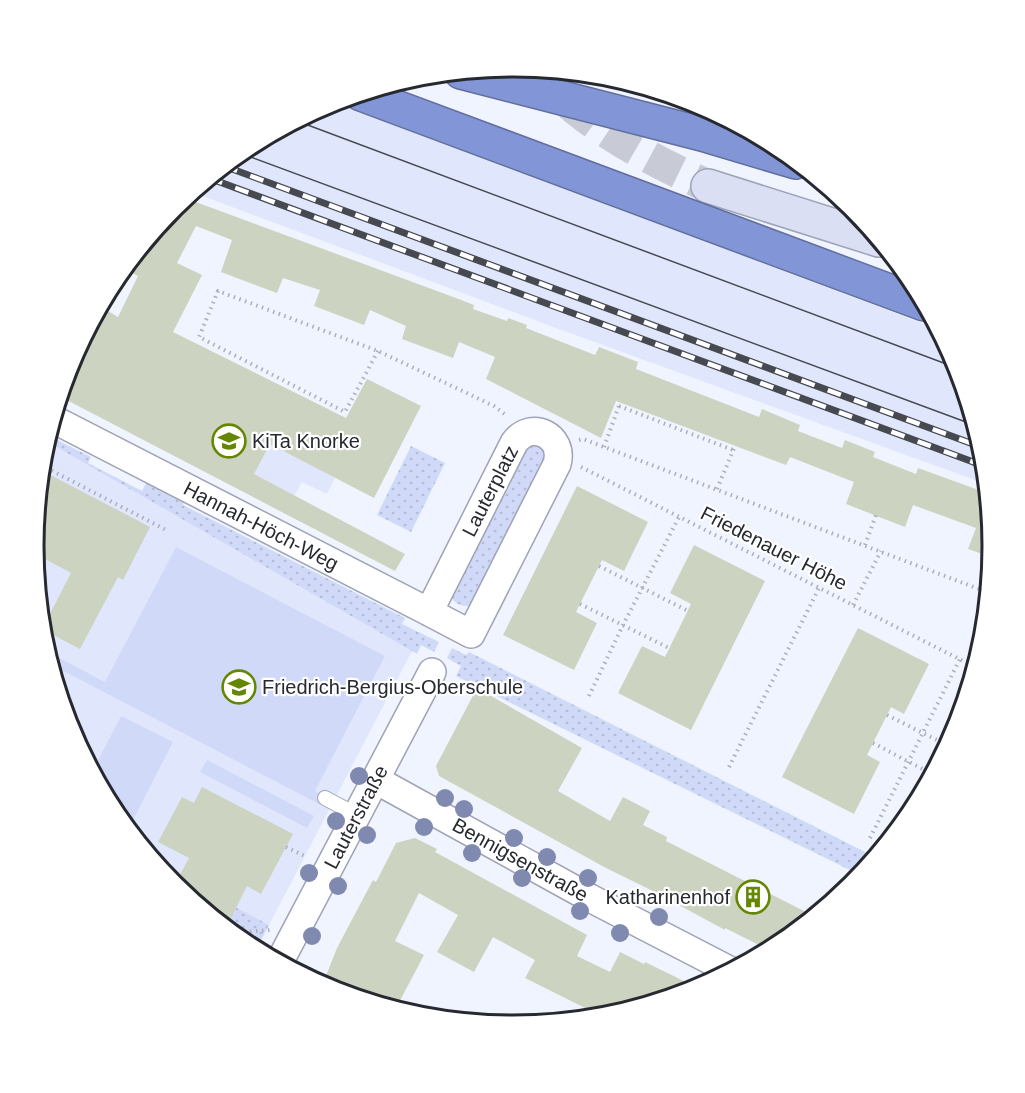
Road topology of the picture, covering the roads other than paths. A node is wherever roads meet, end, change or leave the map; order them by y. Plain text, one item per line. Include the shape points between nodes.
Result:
1 (487, 79) edge
2 (373, 99) edge
3 (768, 154) edge
4 (708, 186) tunnel mouth
5 (863, 235) edge
6 (910, 299) edge
7 (60, 422) edge
8 (429, 612) junction
9 (471, 634) joint
10 (432, 672) dead end
11 (376, 780) junction
12 (325, 798) dead end
13 (357, 815) junction
14 (283, 956) edge
15 (721, 966) edge

1 - 3 highway
2 - 6 highway
4 - 5 main road
7 - 8 street, Hannah-Höch-Weg
8 - 9 street, Hannah-Höch-Weg
8 - 9 street, Lauterplatz via 518,436 526,432 546,434 558,451
10 - 11 street, Lauterstraße
11 - 13 street, Lauterstraße
11 - 15 street, Bennigsenstraße
12 - 13 lane
13 - 14 street, Lauterstraße

